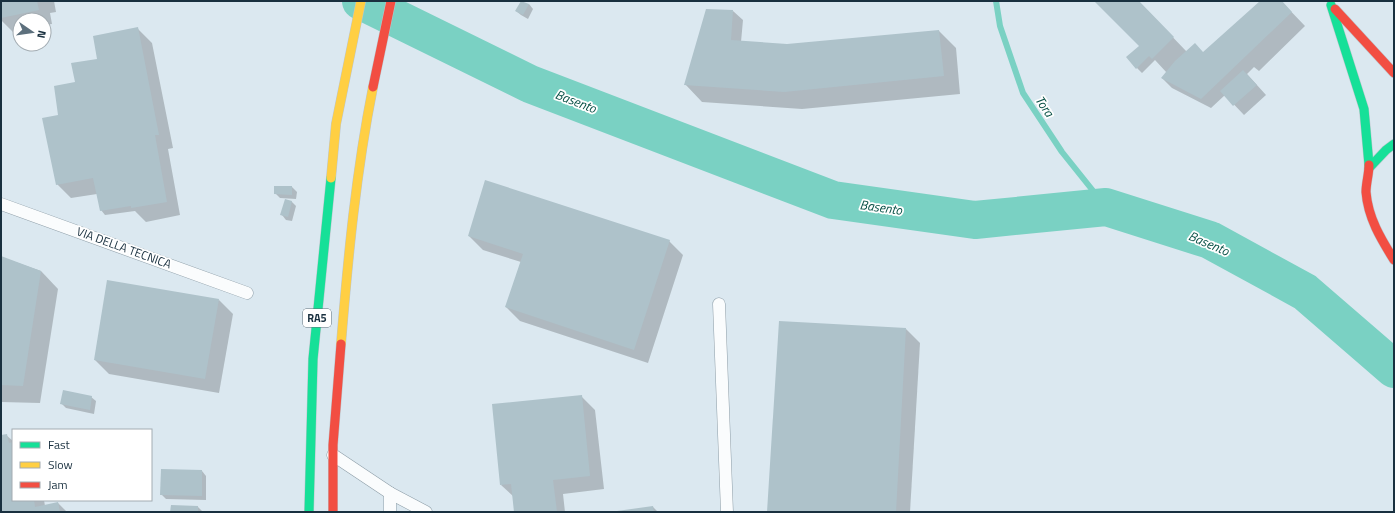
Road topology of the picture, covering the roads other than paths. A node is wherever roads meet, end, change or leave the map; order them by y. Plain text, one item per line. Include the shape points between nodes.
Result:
1 (361, 1) edge
2 (390, 1) edge
3 (1330, 3) edge
4 (1394, 73) edge
5 (1394, 144) edge
6 (1369, 168) junction
7 (1, 204) edge
8 (1394, 260) edge
9 (247, 293) dead end
10 (719, 304) dead end
11 (333, 454) junction
12 (390, 494) junction
13 (309, 512) edge
14 (333, 512) edge
15 (390, 512) edge
16 (426, 512) edge
17 (727, 512) edge

1 - 13 main road, RA5 via 336,124 313,359
2 - 11 main road, RA5 via 365,129 350,239
3 - 4 main road
3 - 6 main road via 1364,108
5 - 6 main road
6 - 8 main road via 1366,191 1369,213
7 - 9 lane, VIA DELLA TECNICA
10 - 17 lane
11 - 12 lane
11 - 14 main road, RA5
12 - 15 lane
12 - 16 lane

